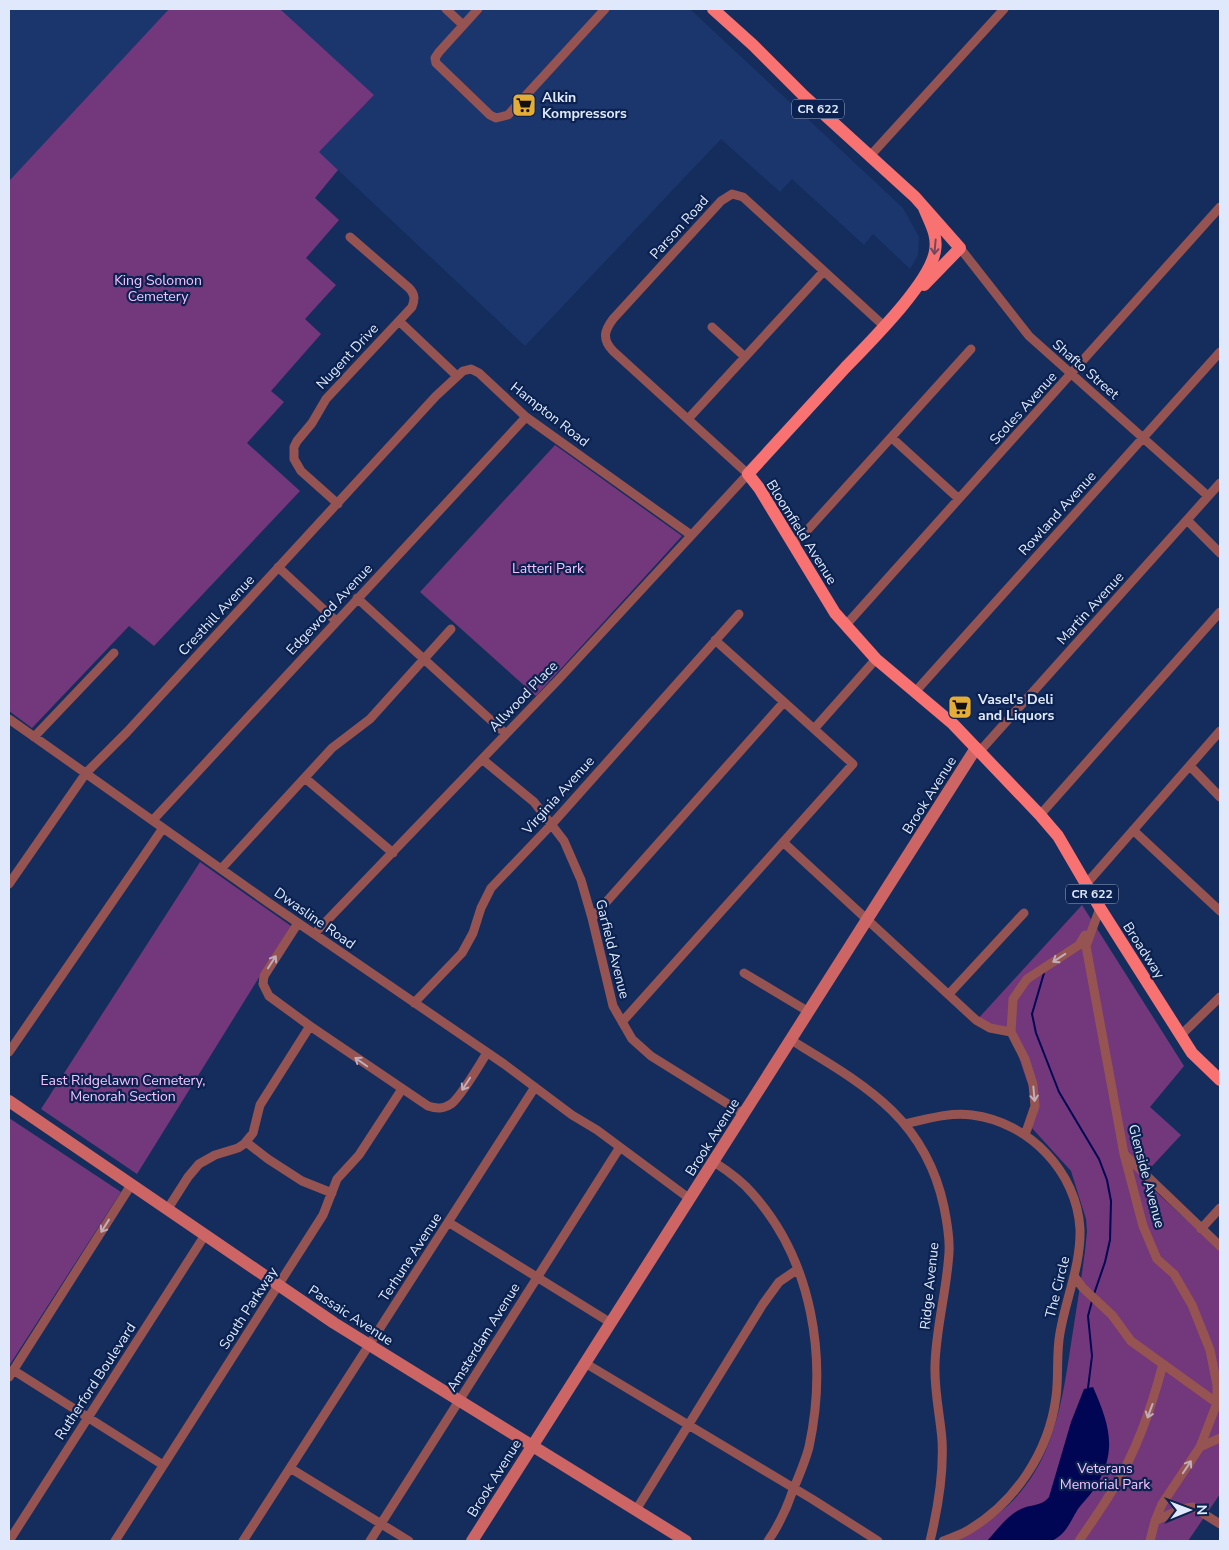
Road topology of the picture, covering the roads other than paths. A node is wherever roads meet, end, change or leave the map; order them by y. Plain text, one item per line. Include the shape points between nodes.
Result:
1 (446, 9) edge
2 (478, 9) edge
3 (605, 9) edge
4 (713, 9) edge
5 (1004, 9) edge
6 (463, 25) junction
7 (870, 156) junction
8 (1220, 207) edge
9 (924, 208) junction
10 (350, 236) dead end
11 (960, 248) junction
12 (824, 271) junction
13 (919, 285) junction
14 (399, 321) junction
15 (884, 326) junction
16 (712, 327) dead end
17 (971, 349) dead end
18 (1220, 352) edge
19 (745, 357) junction
20 (1072, 374) junction
21 (457, 376) junction
22 (526, 416) junction
23 (688, 419) junction
24 (1143, 437) junction
25 (892, 438) junction
26 (748, 474) junction
27 (1220, 483) edge
28 (1208, 496) junction
29 (959, 499) junction
30 (338, 504) junction
31 (1187, 520) junction
32 (691, 535) junction
33 (793, 544) junction
34 (1220, 552) edge
35 (278, 567) junction
36 (357, 598) junction
37 (1220, 612) edge
38 (739, 614) dead end
39 (336, 621) junction
40 (845, 626) junction
41 (451, 630) dead end
42 (715, 640) junction
43 (114, 653) dead end
44 (876, 659) junction
45 (425, 660) junction
46 (915, 692) junction
47 (784, 702) junction
48 (9, 719) edge
49 (948, 720) joint
50 (814, 729) junction
51 (1220, 731) edge
52 (506, 734) junction
53 (34, 737) junction
54 (978, 750) junction
55 (482, 759) junction
56 (1190, 766) junction
57 (86, 773) junction
58 (305, 778) junction
59 (1220, 797) edge
60 (1040, 815) junction
61 (153, 820) junction
62 (552, 824) junction
63 (164, 828) junction
64 (1133, 830) junction
65 (783, 842) junction
66 (392, 853) junction
67 (221, 869) junction
68 (1087, 883) junction
69 (9, 884) edge
70 (1100, 908) junction
71 (1220, 911) edge
72 (1024, 913) dead end
73 (592, 918) junction
74 (868, 919) junction
75 (298, 923) junction
76 (314, 934) junction
77 (744, 973) dead end
78 (949, 994) junction
79 (1220, 997) edge
80 (414, 1004) junction
81 (808, 1012) junction
82 (622, 1022) junction
83 (310, 1026) junction
84 (1011, 1032) junction
85 (1181, 1036) junction
86 (791, 1040) junction
87 (9, 1052) edge
88 (487, 1053) junction
89 (1220, 1080) edge
90 (535, 1087) junction
91 (402, 1089) junction
92 (9, 1101) edge
93 (744, 1114) junction
94 (905, 1124) junction
95 (1025, 1135) junction
96 (246, 1142) junction
97 (620, 1147) junction
98 (1124, 1154) junction
99 (714, 1162) junction
100 (131, 1185) junction
101 (332, 1193) junction
102 (690, 1199) junction
103 (1220, 1208) edge
104 (167, 1210) junction
105 (448, 1222) junction
106 (1201, 1229) junction
107 (205, 1236) junction
108 (1220, 1246) edge
109 (798, 1270) junction
110 (1074, 1276) junction
111 (537, 1277) junction
112 (278, 1286) junction
113 (611, 1323) junction
114 (369, 1345) junction
115 (586, 1363) junction
116 (1163, 1364) junction
117 (11, 1373) edge
118 (459, 1401) junction
119 (1217, 1403) junction
120 (88, 1418) junction
121 (689, 1426) junction
122 (1220, 1438) edge
123 (532, 1446) junction
124 (1200, 1447) junction
125 (163, 1465) junction
126 (290, 1468) junction
127 (794, 1489) junction
128 (636, 1510) junction
129 (1155, 1521) junction
130 (381, 1524) junction
131 (1220, 1524) edge
132 (9, 1541) edge
133 (115, 1541) edge
134 (242, 1541) edge
135 (370, 1541) edge
136 (409, 1541) edge
137 (472, 1541) edge
138 (686, 1541) edge
139 (768, 1541) edge
140 (878, 1541) edge
141 (930, 1541) edge
142 (943, 1541) edge
143 (1079, 1541) edge
144 (1150, 1541) edge

1 - 6 street
2 - 6 street
3 - 6 street via 508,115 496,118 436,63 435,58
4 - 7 main road, Bloomfield Avenue / CR 622
5 - 7 street
7 - 9 main road, Bloomfield Avenue / CR 622
8 - 20 street, Scoles Avenue
9 - 11 main road, Bloomfield Avenue / CR 622
9 -> 13 main road, Bloomfield Avenue / CR 622 via 935,234 935,251
10 - 14 street, Nugent Drive via 412,291 412,307
11 - 13 main road, Bloomfield Avenue / CR 622 via 925,285
11 - 20 street, Shafto Street via 1030,336
12 - 15 street, Parson Road
12 - 19 street
12 - 23 street, Parson Road via 743,197 732,194 726,197 605,332 608,346
13 - 15 main road, Bloomfield Avenue / CR 622
14 - 21 street
14 - 30 street, Nugent Drive via 326,399 294,447 294,459 301,471
15 - 26 main road, Bloomfield Avenue / CR 622
16 - 19 street
17 - 25 street
18 - 24 street, Rowland Avenue
19 - 23 street
20 - 24 street, Shafto Street
20 - 29 street, Scoles Avenue
21 - 22 street, Hampton Road via 471,369 479,373
21 - 30 street, Cresthill Avenue
22 - 32 street, Hampton Road
22 - 36 street, Edgewood Avenue
23 - 26 street
24 - 28 street, Shafto Street
24 - 46 street, Rowland Avenue
25 - 29 street
25 - 33 street
26 - 32 street, Allwood Place
26 - 33 main road, Bloomfield Avenue / CR 622
27 - 28 street, Martin Avenue
28 - 31 street, Martin Avenue
29 - 40 street, Scoles Avenue
30 - 35 street, Cresthill Avenue
31 - 34 street
31 - 54 street, Martin Avenue
32 - 52 street, Allwood Place
33 - 40 main road, Bloomfield Avenue / CR 622
35 - 39 street
35 - 57 street, Cresthill Avenue
36 - 39 street, Edgewood Avenue
36 - 45 street
37 - 60 street
38 - 42 street, Virginia Avenue
39 - 61 street, Edgewood Avenue
40 - 44 main road, Bloomfield Avenue / CR 622
41 - 45 street
42 - 47 street
42 - 62 street, Virginia Avenue
43 - 53 street
44 - 46 main road, Bloomfield Avenue / CR 622
44 - 50 street
45 - 52 street
45 - 58 street via 370,719 332,748
46 - 49 main road, Bloomfield Avenue / CR 622
47 - 50 street
47 - 73 street
48 - 53 street, Dwasline Road
49 - 54 main road, Broadway / CR 622
50 - 65 street via 853,764
51 - 56 street
52 - 55 street, Allwood Place
53 - 57 street, Dwasline Road
54 - 60 main road, Broadway / CR 622
54 - 74 main road, Brook Avenue
55 - 62 street, Garfield Avenue via 534,802
55 - 66 street, Allwood Place
56 - 59 street
56 - 64 street
57 - 61 street, Dwasline Road
57 - 69 street, Cresthill Avenue
58 - 66 street
58 - 67 street
60 - 68 main road, Broadway / CR 622 via 1058,836
61 - 63 street, Dwasline Road
62 - 73 street, Garfield Avenue via 570,853
62 - 80 street, Virginia Avenue via 491,888 462,953
63 - 67 street, Dwasline Road
63 - 87 street
64 - 68 street
64 - 71 street
65 - 74 street
65 - 82 street
66 - 76 street, Allwood Place
67 - 75 street, Dwasline Road
68 - 70 main road, Broadway / CR 622
70 -> 84 street via 1080,945 1027,979 1013,1000
70 - 85 main road, Broadway / CR 622
70 - 98 street, Glenside Avenue via 1086,946
72 - 78 street
73 - 82 street, Garfield Avenue via 613,1006
74 - 78 street
74 - 81 main road, Brook Avenue
75 - 76 street, Dwasline Road
83 -> 75 street via 269,996 263,984 264,976
76 - 80 street, Dwasline Road
77 - 81 street
78 - 84 street via 976,1020 990,1028
79 - 85 street
80 - 88 street, Dwasline Road
81 - 86 main road, Brook Avenue
82 - 93 street, Garfield Avenue via 632,1038 651,1056
91 -> 83 street
83 - 96 street via 260,1105 255,1127
84 -> 95 street via 1033,1084 1035,1106
85 - 89 main road, Broadway / CR 622 via 1192,1053
86 - 93 main road, Brook Avenue
86 - 94 street, Ridge Avenue via 884,1101
88 - 90 street, Dwasline Road
88 -> 91 street via 449,1105 428,1106
90 - 97 street, Dwasline Road
90 - 105 street, Terhune Avenue
91 - 101 street, South Parkway via 359,1155 337,1179
92 - 100 main road, Passaic Avenue
93 - 99 main road, Brook Avenue
94 - 95 street, The Circle via 948,1115 974,1115
94 - 141 street, Ridge Avenue via 932,1169 941,1195 949,1239 935,1364 942,1478
95 - 110 street, The Circle via 1056,1163 1074,1201 1080,1236
96 - 101 street via 302,1181
96 - 104 street via 199,1164
97 - 102 street, Dwasline Road
97 - 111 street, Amsterdam Avenue
98 - 106 street
98 - 119 street, Glenside Avenue via 1143,1226 1157,1259 1174,1274 1203,1329 1218,1385
99 - 102 main road, Brook Avenue
99 - 109 street via 741,1181 761,1203 780,1229
100 - 104 main road, Passaic Avenue
100 -> 117 street
101 - 112 street, South Parkway via 323,1215
102 - 113 main road, Brook Avenue
103 - 106 street
104 - 107 main road, Passaic Avenue
105 - 111 street
105 - 114 street, Terhune Avenue
106 - 108 street
107 - 112 main road, Passaic Avenue
107 - 120 street, Rutherford Boulevard
109 - 121 street via 779,1282 763,1304
109 - 127 street via 810,1310 816,1355 816,1395 808,1448
110 - 116 street via 1131,1340
110 - 142 street, The Circle via 1060,1334 1054,1410 1038,1456 1020,1484 998,1508 966,1532
111 - 113 street
111 - 118 street, Amsterdam Avenue
112 - 114 main road, Passaic Avenue
112 - 125 street, South Parkway
113 - 115 main road, Brook Avenue
114 - 118 main road, Passaic Avenue
114 - 126 street, Terhune Avenue
115 - 121 street
115 - 123 main road, Brook Avenue
116 - 119 street
116 -> 143 street via 1152,1406 1135,1447 1116,1486
117 - 120 street
118 - 123 main road, Passaic Avenue
118 - 130 street, Amsterdam Avenue
119 - 124 street, Glenside Avenue
120 - 125 street
120 - 132 street, Rutherford Boulevard
121 - 127 street
121 - 128 street
122 - 124 street
123 - 128 main road, Passaic Avenue
123 - 137 main road, Brook Avenue
129 -> 124 street, Glenside Avenue via 1162,1504
125 - 133 street, South Parkway
126 - 130 street
126 - 134 street, Terhune Avenue
127 - 139 street via 782,1519
127 - 140 street
128 - 138 main road, Passaic Avenue
129 - 131 street via 1193,1507
129 - 144 street, Glenside Avenue
130 - 135 street, Amsterdam Avenue
130 - 136 street

